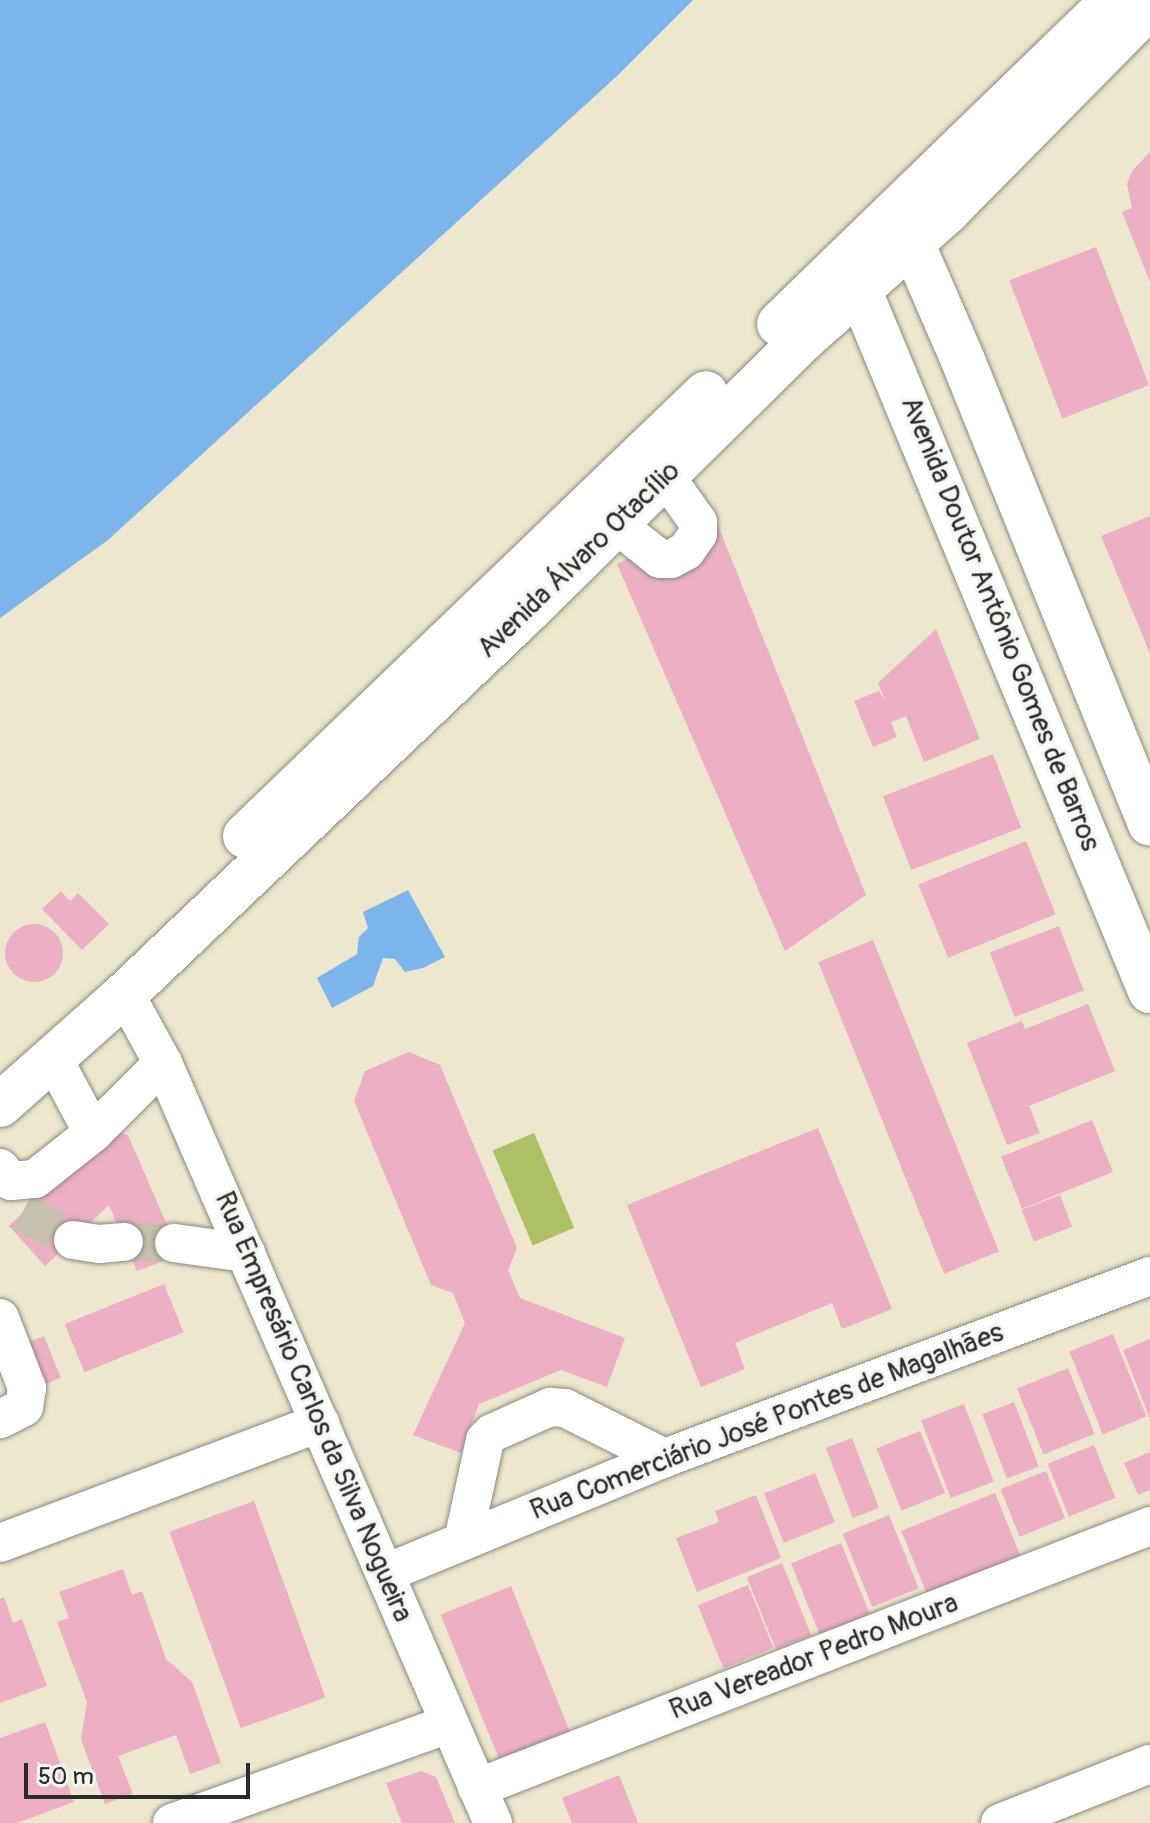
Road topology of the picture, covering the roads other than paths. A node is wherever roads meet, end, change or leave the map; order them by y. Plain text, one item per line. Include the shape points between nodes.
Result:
1 (1113, 0) edge
2 (1150, 6) edge
3 (906, 226) junction
4 (854, 275) junction
5 (962, 358) junction
6 (901, 383) junction
7 (665, 476) junction
8 (616, 524) junction
9 (1150, 824) edge
10 (1150, 991) edge
11 (125, 994) junction
12 (53, 1058) junction
13 (163, 1063) junction
14 (0, 1069) edge
15 (0, 1105) edge
16 (93, 1133) junction
17 (0, 1168) edge
18 (73, 1240) tunnel mouth
19 (124, 1242) tunnel mouth
20 (174, 1243) tunnel mouth
21 (246, 1253) junction
22 (1150, 1276) edge
23 (0, 1318) edge
24 (0, 1419) edge
25 (320, 1423) junction
26 (665, 1458) junction
27 (1150, 1526) edge
28 (463, 1541) junction
29 (0, 1543) edge
30 (386, 1573) junction
31 (448, 1724) junction
32 (1150, 1764) edge
33 (477, 1788) junction
34 (172, 1823) edge
35 (493, 1823) edge
36 (1000, 1823) edge

1 - 3 main road, Avenida Álvaro Otacílio
2 - 3 main road, Avenida Álvaro Otacílio
3 - 4 main road, Avenida Álvaro Otacílio
3 - 5 main road
4 - 6 main road, Avenida Doutor Antônio Gomes de Barros
4 - 7 main road, Avenida Álvaro Otacílio via 805,338
4 - 14 main road, Avenida Álvaro Otacílio
5 - 6 main road
5 - 9 main road
6 - 10 main road, Avenida Doutor Antônio Gomes de Barros
7 - 8 main road, Avenida Álvaro Otacílio
7 - 8 street via 698,522 698,534 686,551 660,559
8 - 11 main road, Avenida Álvaro Otacílio
11 - 12 main road, Avenida Álvaro Otacílio
11 - 13 street, Rua Empresário Carlos da Silva Nogueira
12 - 15 main road, Avenida Álvaro Otacílio
12 - 16 street
13 - 16 street
13 - 21 street, Rua Empresário Carlos da Silva Nogueira
16 - 17 street via 35,1179 11,1181
18 - 19 street
20 - 21 street
21 - 25 street, Rua Empresário Carlos da Silva Nogueira
22 - 26 street, Rua Comerciário José Pontes de Magalhães
23 - 24 street via 27,1388 24,1407
25 - 29 street
25 - 30 street, Rua Empresário Carlos da Silva Nogueira
26 - 28 street, Rua Comerciário José Pontes de Magalhães
26 - 28 street via 565,1408 550,1407 485,1440
27 - 33 street, Rua Vereador Pedro Moura
28 - 30 street, Rua Comerciário José Pontes de Magalhães
30 - 31 street, Rua Empresário Carlos da Silva Nogueira
31 - 33 street, Rua Empresário Carlos da Silva Nogueira
31 - 34 street
32 - 36 street
33 - 35 street, Rua Empresário Carlos da Silva Nogueira

